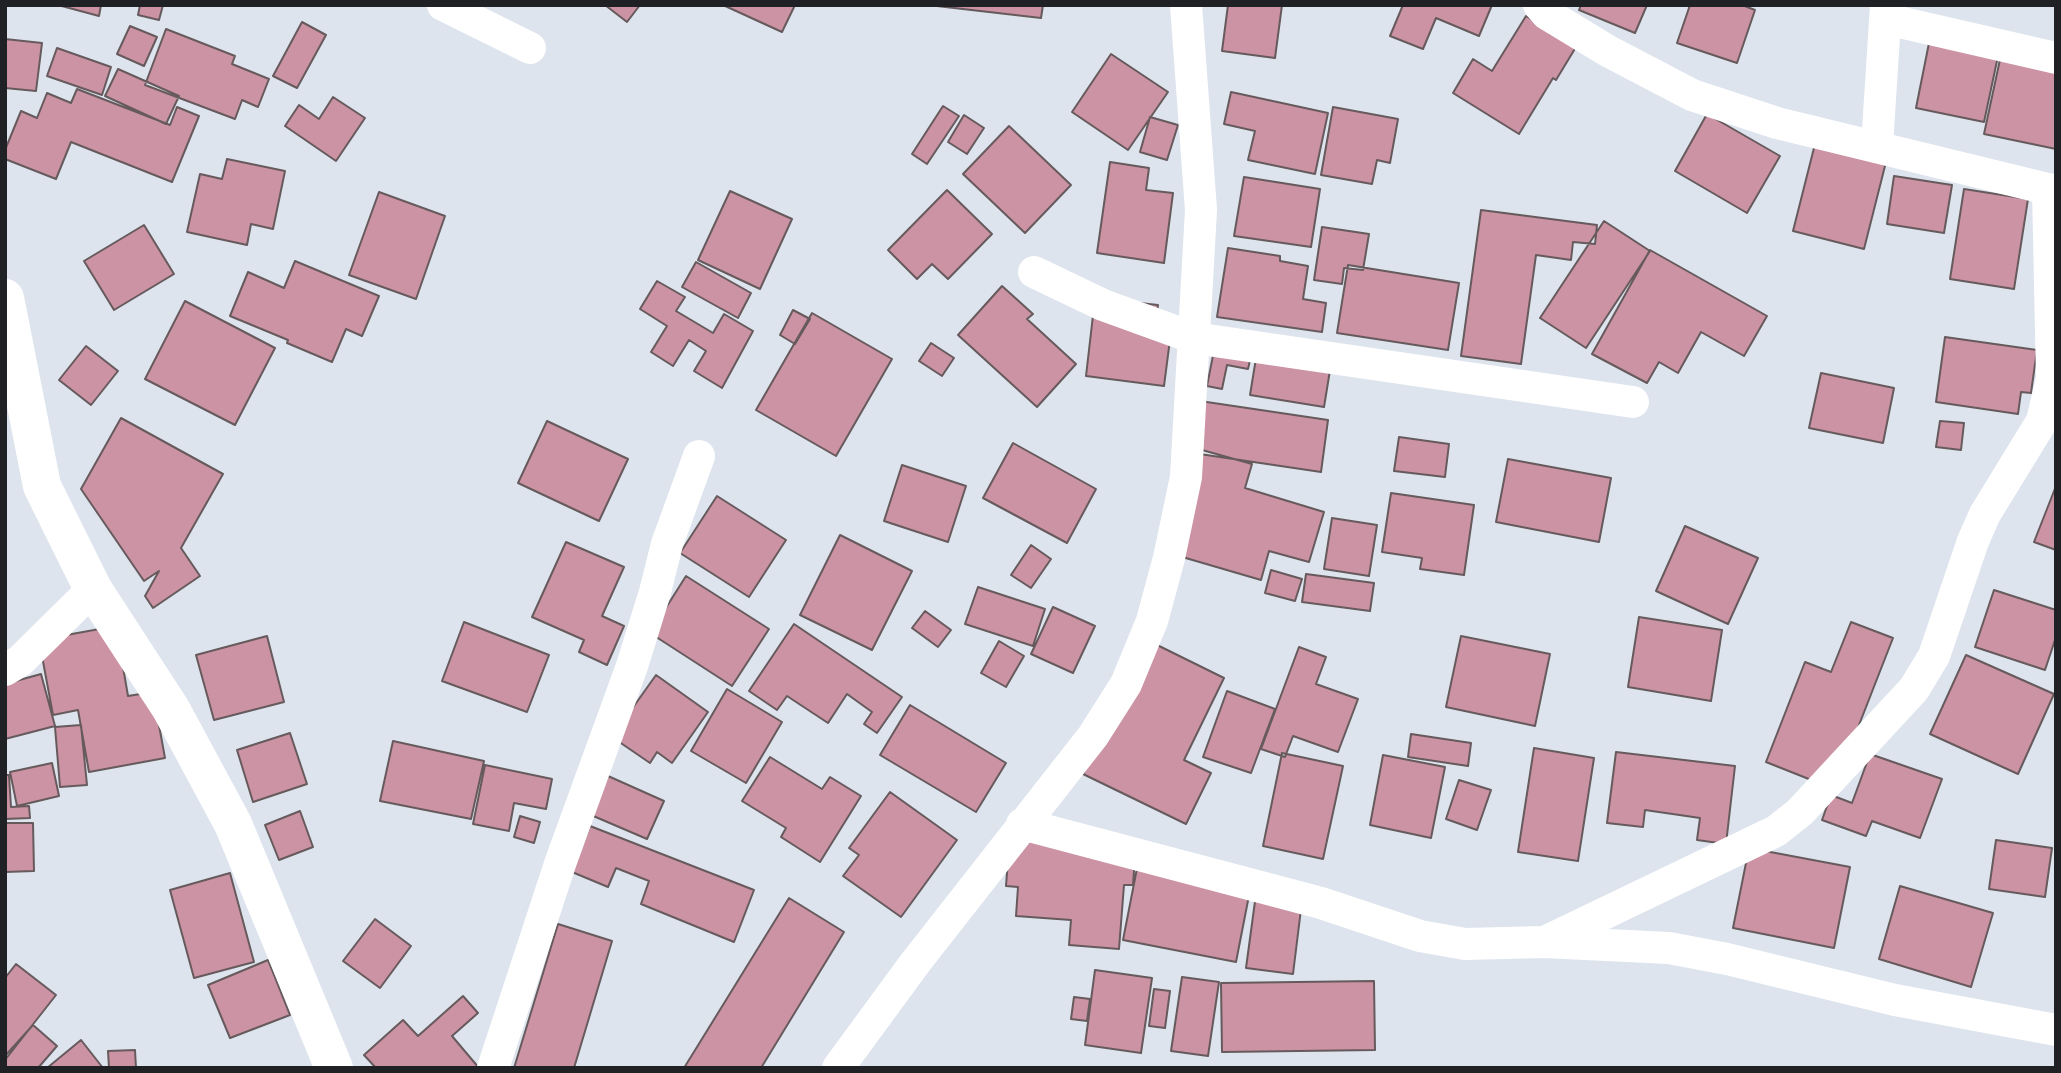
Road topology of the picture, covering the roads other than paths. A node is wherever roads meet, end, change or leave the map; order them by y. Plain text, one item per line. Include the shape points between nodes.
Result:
1 (443, 5) edge
2 (1186, 5) edge
3 (1539, 5) edge
4 (1886, 12) edge
5 (530, 48) dead end
6 (2056, 58) edge
7 (1877, 146) junction
8 (2052, 190) edge
9 (1034, 272) dead end
10 (5, 298) edge
11 (1194, 338) junction
12 (1633, 402) dead end
13 (16, 407) edge
14 (699, 456) dead end
15 (93, 589) junction
16 (5, 670) edge
17 (1022, 824) junction
18 (1544, 942) junction
19 (2056, 1030) edge
20 (334, 1068) edge
21 (494, 1068) edge
22 (838, 1068) edge

1 - 5 street
2 - 11 street via 1200,211
3 - 7 street via 1608,51 1692,95 1777,123
4 - 6 street
4 - 7 street
7 - 8 street
8 - 18 street via 2052,379 2042,421 1985,514 1934,656 1914,689 1800,812 1776,831
9 - 11 street via 1103,305
10 - 13 street
11 - 12 street
11 - 17 street via 1186,477 1152,621 1126,684 1093,736
13 - 15 street via 42,486
14 - 21 street
15 - 16 street via 20,661
15 - 20 street via 171,709 233,824
17 - 18 street via 1321,902 1420,936 1465,944
17 - 22 street
18 - 19 street via 1669,948 1895,1000

